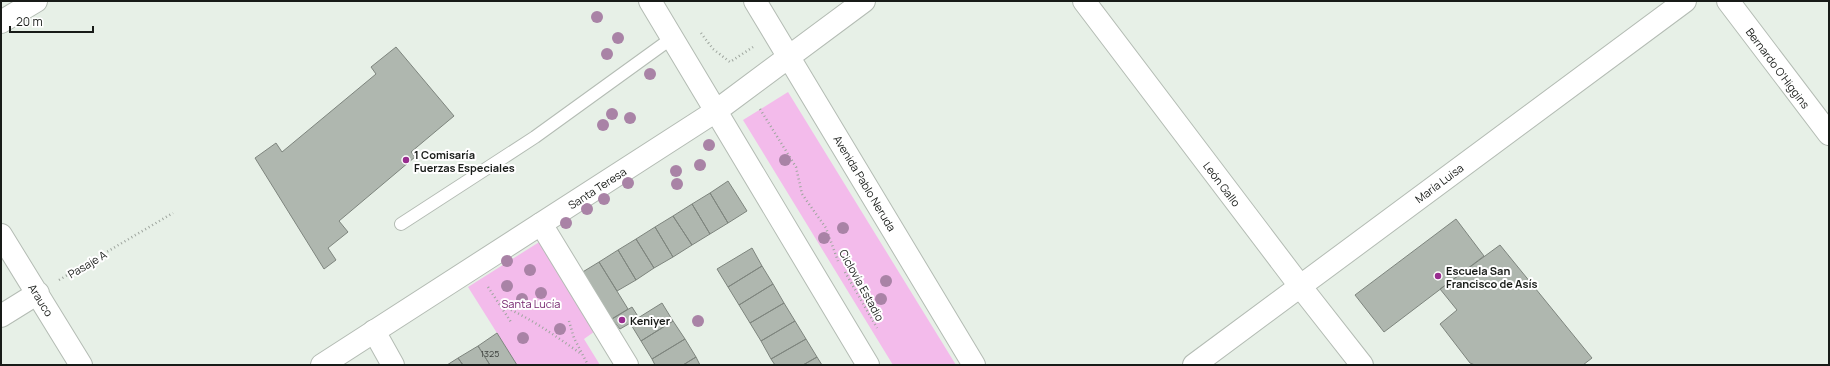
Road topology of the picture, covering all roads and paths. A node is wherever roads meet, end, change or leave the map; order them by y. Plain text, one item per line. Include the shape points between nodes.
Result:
1 (36, 1) edge
2 (650, 1) edge
3 (755, 1) edge
4 (864, 1) edge
5 (1084, 1) edge
6 (1685, 1) edge
7 (1728, 1) edge
8 (1, 22) edge
9 (699, 30) dead end
10 (672, 38) junction
11 (789, 56) junction
12 (769, 72) junction
13 (758, 106) dead end
14 (716, 111) junction
15 (1829, 134) edge
16 (172, 214) dead end
17 (401, 224) dead end
18 (542, 224) junction
19 (1, 235) edge
20 (474, 267) junction
21 (1300, 286) junction
22 (38, 293) junction
23 (500, 305) junction
24 (1, 316) edge
25 (511, 322) dead end
26 (878, 330) dead end
27 (374, 331) junction
28 (581, 354) dead end
29 (81, 365) edge
30 (322, 365) edge
31 (393, 365) edge
32 (627, 365) edge
33 (868, 365) edge
34 (974, 365) edge
35 (1194, 365) edge
36 (1362, 365) edge

1 - 8 street
2 - 10 street
3 - 11 street, Avenida Pablo Neruda
4 - 11 street, Santa Teresa
5 - 21 street, León Gallo
6 - 21 street, María Luisa
7 - 15 street, Bernardo O'Higgins
9 - 12 path via 713,49 730,62 753,46
10 - 14 street
10 - 17 lane via 535,137
11 - 12 street, Santa Teresa
11 - 34 street, Avenida Pablo Neruda
12 - 14 street, Santa Teresa
13 - 26 path, Ciclovía Estadio via 796,167 802,194 826,228 837,260
14 - 18 street, Santa Teresa
14 - 33 street
16 - 22 path, Pasaje A
18 - 20 street, Santa Teresa
18 - 32 street
19 - 22 street, Arauco
20 - 23 path
20 - 27 street, Santa Teresa
21 - 35 street, María Luisa
21 - 36 street, León Gallo
22 - 24 street
22 - 29 street, Arauco
23 - 25 path
23 - 28 path via 542,327
27 - 30 street, Santa Teresa
27 - 31 street

